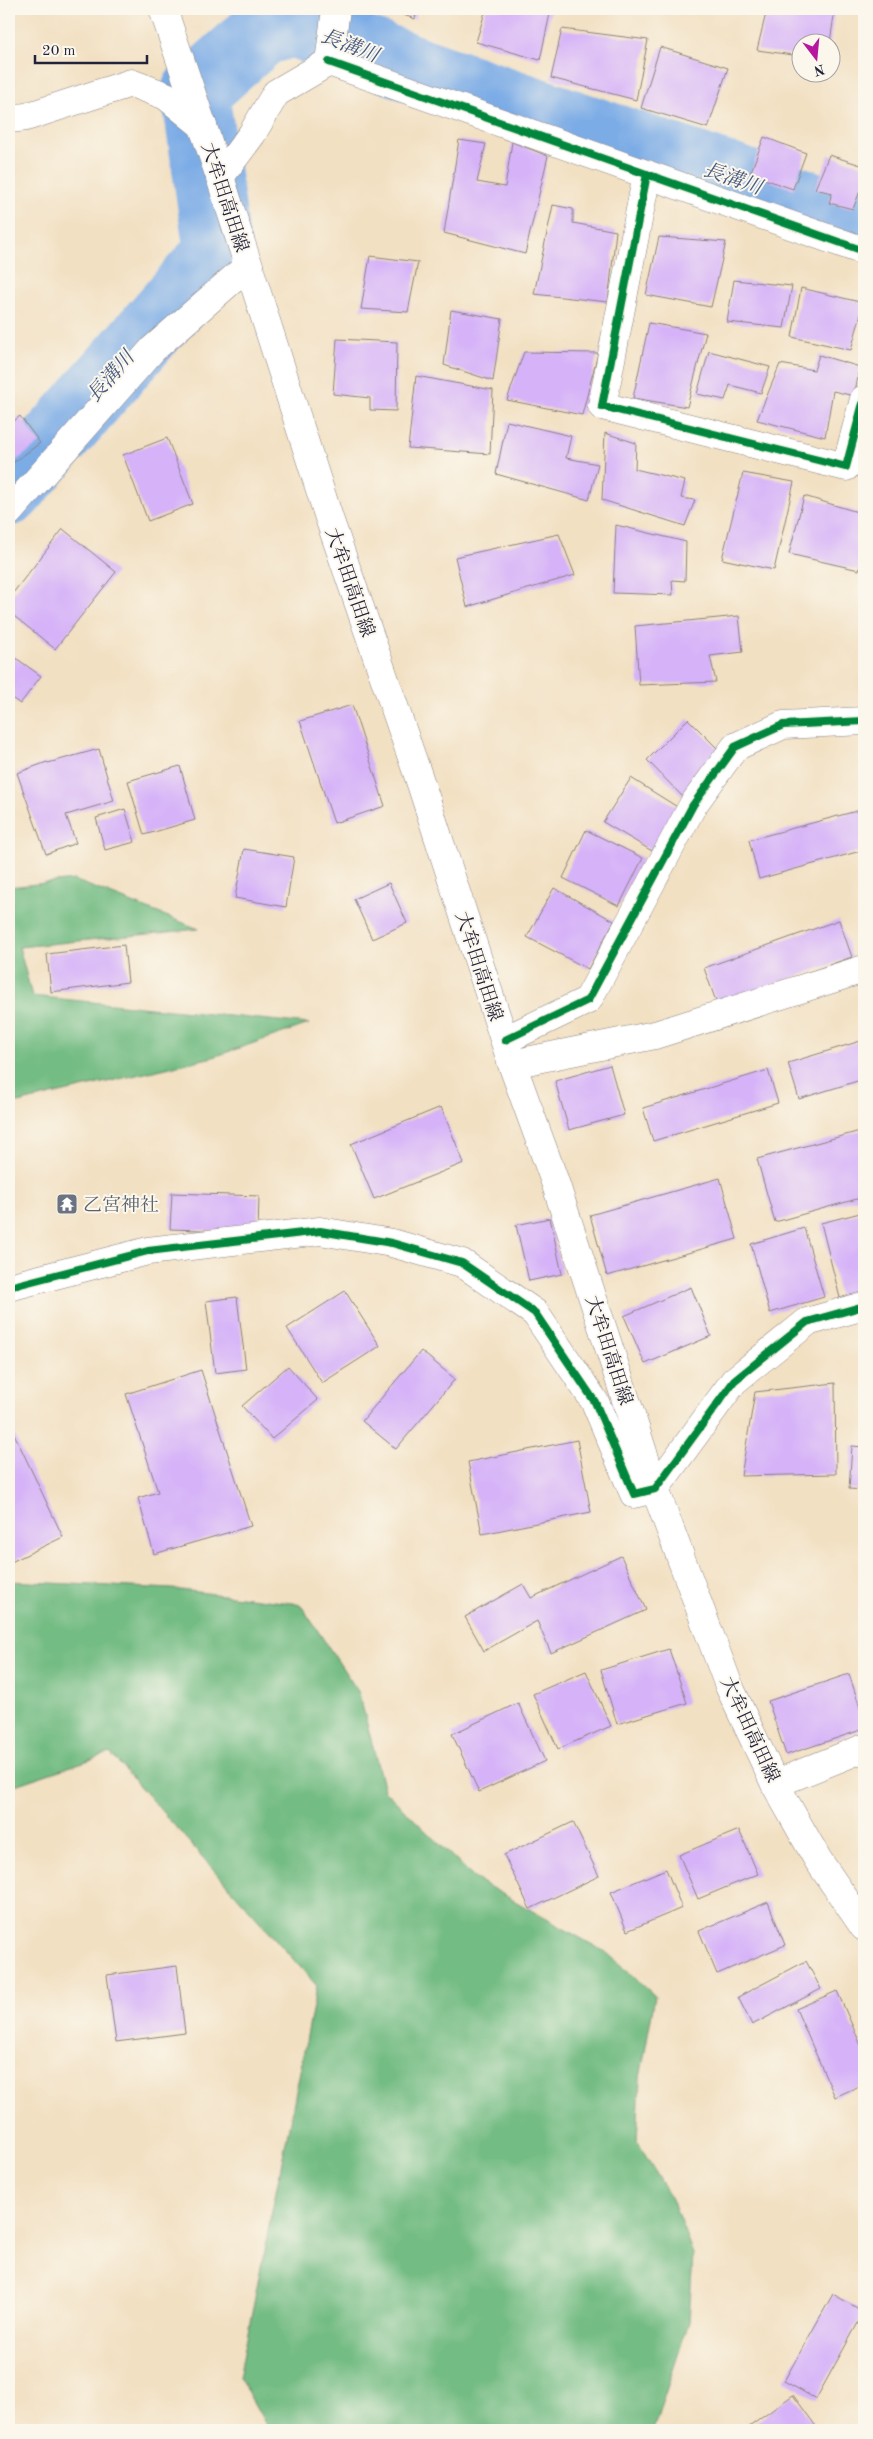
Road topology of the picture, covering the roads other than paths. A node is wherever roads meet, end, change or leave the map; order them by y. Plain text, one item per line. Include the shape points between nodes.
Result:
1 (163, 9) edge
2 (336, 9) edge
3 (329, 62) junction
4 (9, 119) edge
5 (203, 126) junction
6 (647, 174) junction
7 (220, 177) junction
8 (864, 251) edge
9 (249, 265) junction
10 (864, 399) edge
11 (9, 512) edge
12 (864, 721) edge
13 (864, 969) edge
14 (508, 1052) junction
15 (9, 1286) edge
16 (864, 1306) edge
17 (655, 1489) junction
18 (864, 1748) edge
19 (776, 1784) junction
20 (864, 1927) edge

1 - 5 street, 大牟田高田線
2 - 3 street
3 - 6 street
3 - 7 street via 276,93 252,134
4 - 5 street via 26,117 131,83 166,96
5 - 7 street, 大牟田高田線
6 - 8 street
6 - 10 street via 602,406 846,467
7 - 9 street, 大牟田高田線
9 - 11 street via 153,348
9 - 14 street, 大牟田高田線 via 329,518 420,781
12 - 14 street via 783,725 736,747 694,805 588,1000
13 - 14 street via 655,1035
14 - 17 street, 大牟田高田線 via 555,1182
15 - 17 street via 148,1251 320,1231 392,1243 462,1263 536,1313 595,1402 634,1494
16 - 17 street via 807,1322 734,1381
17 - 19 street, 大牟田高田線 via 729,1686
18 - 19 street
19 - 20 street, 大牟田高田線 via 818,1860

